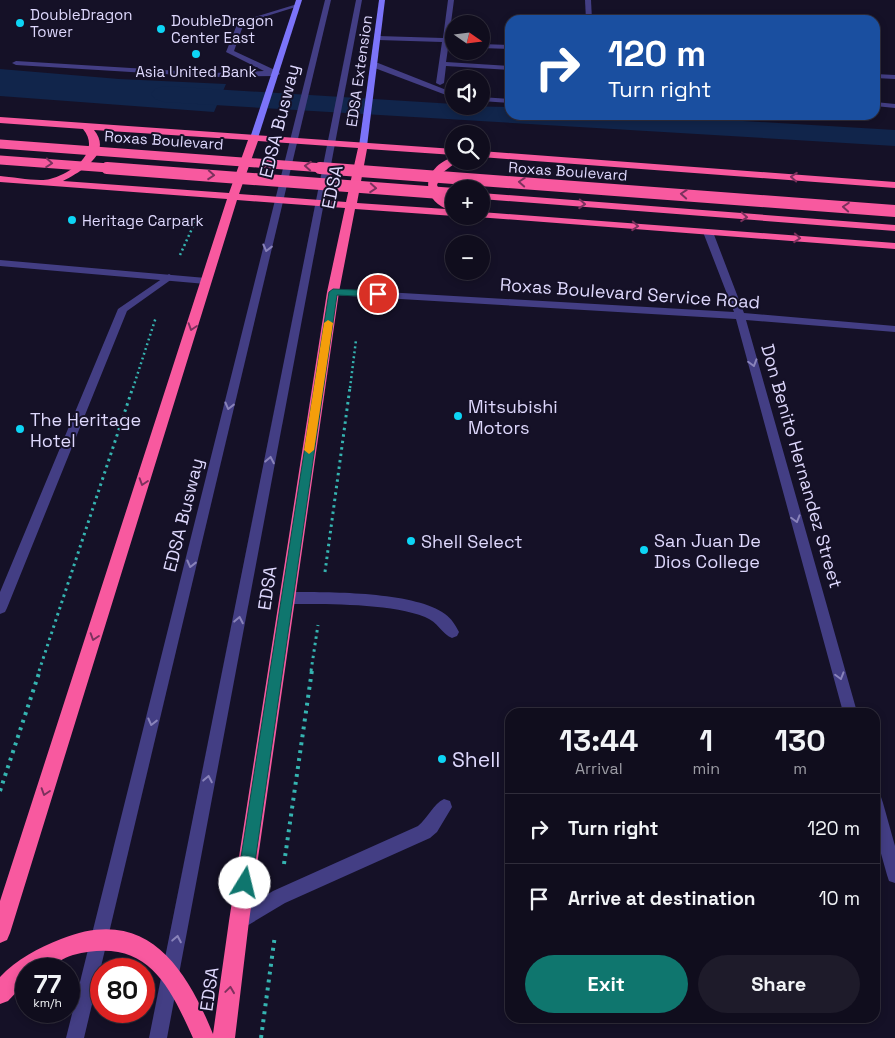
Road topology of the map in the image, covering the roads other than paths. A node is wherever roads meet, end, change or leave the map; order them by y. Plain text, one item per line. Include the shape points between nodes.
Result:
1 (328, 0) edge
2 (359, 0) edge
3 (382, 0) edge
4 (451, 0) edge
5 (588, 0) edge
6 (298, 3) edge
7 (589, 15) edge
8 (378, 38) junction
9 (490, 41) edge
10 (444, 42) junction
11 (505, 42) edge
12 (490, 46) edge
13 (505, 47) edge
14 (16, 63) dead end
15 (442, 64) junction
16 (375, 65) junction
17 (505, 68) edge
18 (880, 76) edge
19 (275, 77) junction
20 (895, 77) edge
21 (440, 83) dead end
22 (445, 92) edge
23 (490, 100) edge
24 (505, 101) edge
25 (880, 104) edge
26 (895, 106) edge
27 (0, 120) edge
28 (86, 126) junction
29 (254, 138) junction
30 (293, 141) junction
31 (332, 143) junction
32 (0, 144) edge
33 (363, 146) junction
34 (445, 151) edge
35 (490, 155) edge
36 (0, 160) edge
37 (445, 164) edge
38 (0, 179) edge
39 (50, 182) junction
40 (895, 185) edge
41 (445, 193) edge
42 (233, 197) junction
43 (490, 197) edge
44 (279, 200) junction
45 (320, 203) junction
46 (445, 204) edge
47 (350, 206) junction
48 (895, 211) edge
49 (445, 212) edge
50 (490, 216) edge
51 (895, 228) edge
52 (708, 232) junction
53 (895, 246) edge
54 (0, 263) edge
55 (169, 277) junction
56 (206, 281) junction
57 (333, 292) junction
58 (740, 316) junction
59 (895, 329) edge
60 (287, 598) junction
61 (0, 608) edge
62 (452, 632) dead end
63 (849, 708) edge
64 (444, 807) dead end
65 (880, 821) edge
66 (895, 875) edge
67 (239, 921) junction
68 (0, 933) edge
69 (100, 939) junction
70 (170, 974) junction
71 (0, 993) edge
72 (75, 1038) edge
73 (158, 1038) edge
74 (204, 1038) edge
75 (224, 1038) edge

1 - 30 street, EDSA Busway
2 - 31 street
3 - 8 main road, EDSA Extension
4 - 10 street
5 - 7 street
6 - 19 main road
6 - 19 street via 241,22 230,52
8 - 10 street
8 - 16 main road, EDSA Extension
9 - 11 street
10 - 15 street
12 - 13 street
14 - 19 street
15 - 17 street
15 - 21 street
16 - 22 street
16 - 33 main road, EDSA Extension
18 - 20 street
19 - 29 main road
23 - 24 street
25 - 26 street
27 - 28 highway
28 - 29 highway
28 - 39 highway via 97,143 94,154 69,174
29 - 30 highway
29 - 42 highway
30 - 31 highway
30 - 44 street, EDSA Busway
31 - 33 highway
31 - 45 street
48 -> 32 highway, Roxas Boulevard, bridge
33 - 34 highway
33 - 47 highway, EDSA
40 -> 35 highway
36 -> 41 highway, Roxas Boulevard, bridge
37 - 46 highway via 434,174 431,186 436,198
38 - 39 highway
39 - 42 highway
42 - 44 highway
42 - 56 highway
43 -> 51 highway, Roxas Boulevard
44 - 45 highway
44 -> 69 street, EDSA Busway
45 - 47 highway
70 -> 45 street
47 - 49 highway
47 - 57 highway, EDSA
50 -> 52 highway
52 -> 53 highway
52 - 58 street, Don Benito Hernandez Street
54 - 55 street
55 - 56 street
55 - 61 street via 123,309
56 -> 68 highway
57 - 58 street, Roxas Boulevard Service Road
57 - 60 highway, EDSA
58 - 59 street, Roxas Boulevard Service Road
58 -> 63 street, Don Benito Hernandez Street
60 - 62 street via 322,598 419,608 440,617
60 - 67 highway, EDSA
64 - 67 street via 424,832 280,897
65 - 66 street
75 -> 67 highway, EDSA
69 - 70 highway via 127,942 151,954
69 - 71 highway via 67,945 34,962
69 - 72 street, EDSA Busway
70 - 73 street
70 - 74 highway

